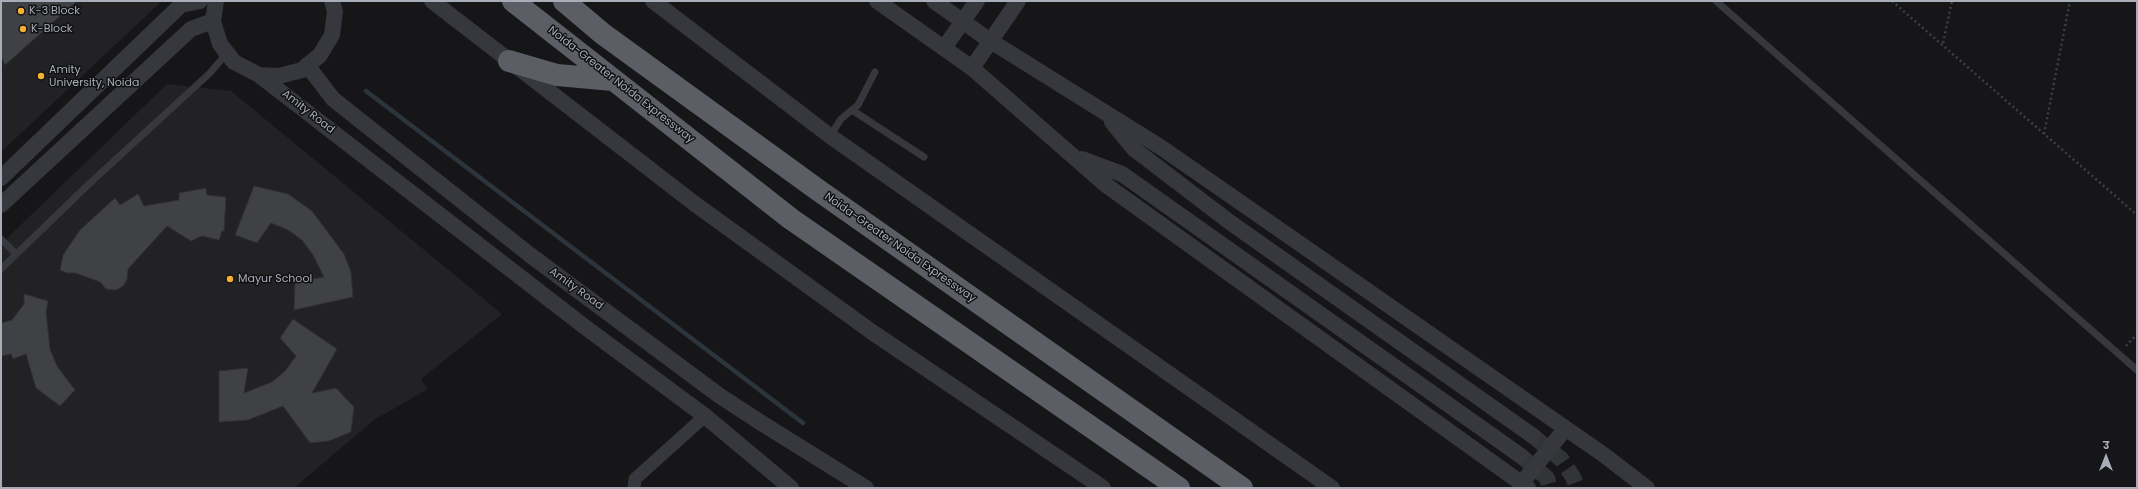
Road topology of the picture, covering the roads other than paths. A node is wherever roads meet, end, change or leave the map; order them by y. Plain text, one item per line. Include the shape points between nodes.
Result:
1 (200, 1) edge
2 (216, 1) edge
3 (332, 1) edge
4 (432, 1) edge
5 (513, 1) edge
6 (564, 1) edge
7 (653, 1) edge
8 (877, 1) edge
9 (934, 1) edge
10 (977, 1) edge
11 (1018, 1) edge
12 (1716, 1) edge
13 (213, 21) junction
14 (962, 22) junction
15 (989, 40) junction
16 (944, 48) junction
17 (227, 53) junction
18 (509, 61) junction
19 (307, 65) junction
20 (972, 68) junction
21 (875, 72) dead end
22 (259, 75) junction
23 (613, 80) junction
24 (852, 110) junction
25 (1105, 112) junction
26 (830, 136) junction
27 (1072, 155) junction
28 (924, 157) dead end
29 (4, 170) edge
30 (1, 205) edge
31 (1, 239) edge
32 (16, 254) junction
33 (1, 269) edge
34 (2137, 370) edge
35 (705, 416) junction
36 (1565, 429) junction
37 (1533, 436) tunnel mouth
38 (1521, 456) tunnel mouth
39 (845, 475) junction
40 (1525, 486) edge
41 (634, 488) edge
42 (791, 488) edge
43 (857, 488) edge
44 (866, 488) edge
45 (1103, 488) edge
46 (1179, 488) edge
47 (1242, 488) edge
48 (1332, 488) edge
49 (1647, 488) edge

1 - 29 street via 181,5
2 - 13 street
3 - 19 street via 332,35 320,55
4 - 18 street
5 - 23 highway, Noida-Greater Noida Expressway
6 - 47 highway, Noida-Greater Noida Expressway via 603,34 818,190
7 - 26 street
8 - 16 street
9 - 14 street
10 - 14 street
11 - 15 street
12 - 34 lane
13 - 17 street via 220,44
13 - 30 street via 191,29
14 - 15 street
14 - 16 street
15 - 20 street
15 - 25 street
16 - 20 street
17 - 22 street via 234,62
17 - 32 lane via 210,72
18 - 23 highway via 557,76
18 - 45 street via 695,204 865,327
19 - 22 street via 302,70 279,76
19 - 39 street, Amity Road via 333,99 530,255 720,396
20 - 27 street
21 - 24 lane via 858,104
22 - 35 street, Amity Road via 585,327
23 - 46 highway, Noida-Greater Noida Expressway via 791,219
24 - 26 lane via 841,119
24 - 28 lane
25 - 36 street via 1162,148
25 - 37 street via 1134,149
26 - 48 street
27 - 38 street via 1122,174
27 - 40 street via 1106,185
31 - 32 lane
32 - 33 lane
35 - 41 street via 635,478
35 - 42 street, Amity Road
36 - 40 street
36 - 49 street
39 - 43 street
39 - 44 street, Amity Road

